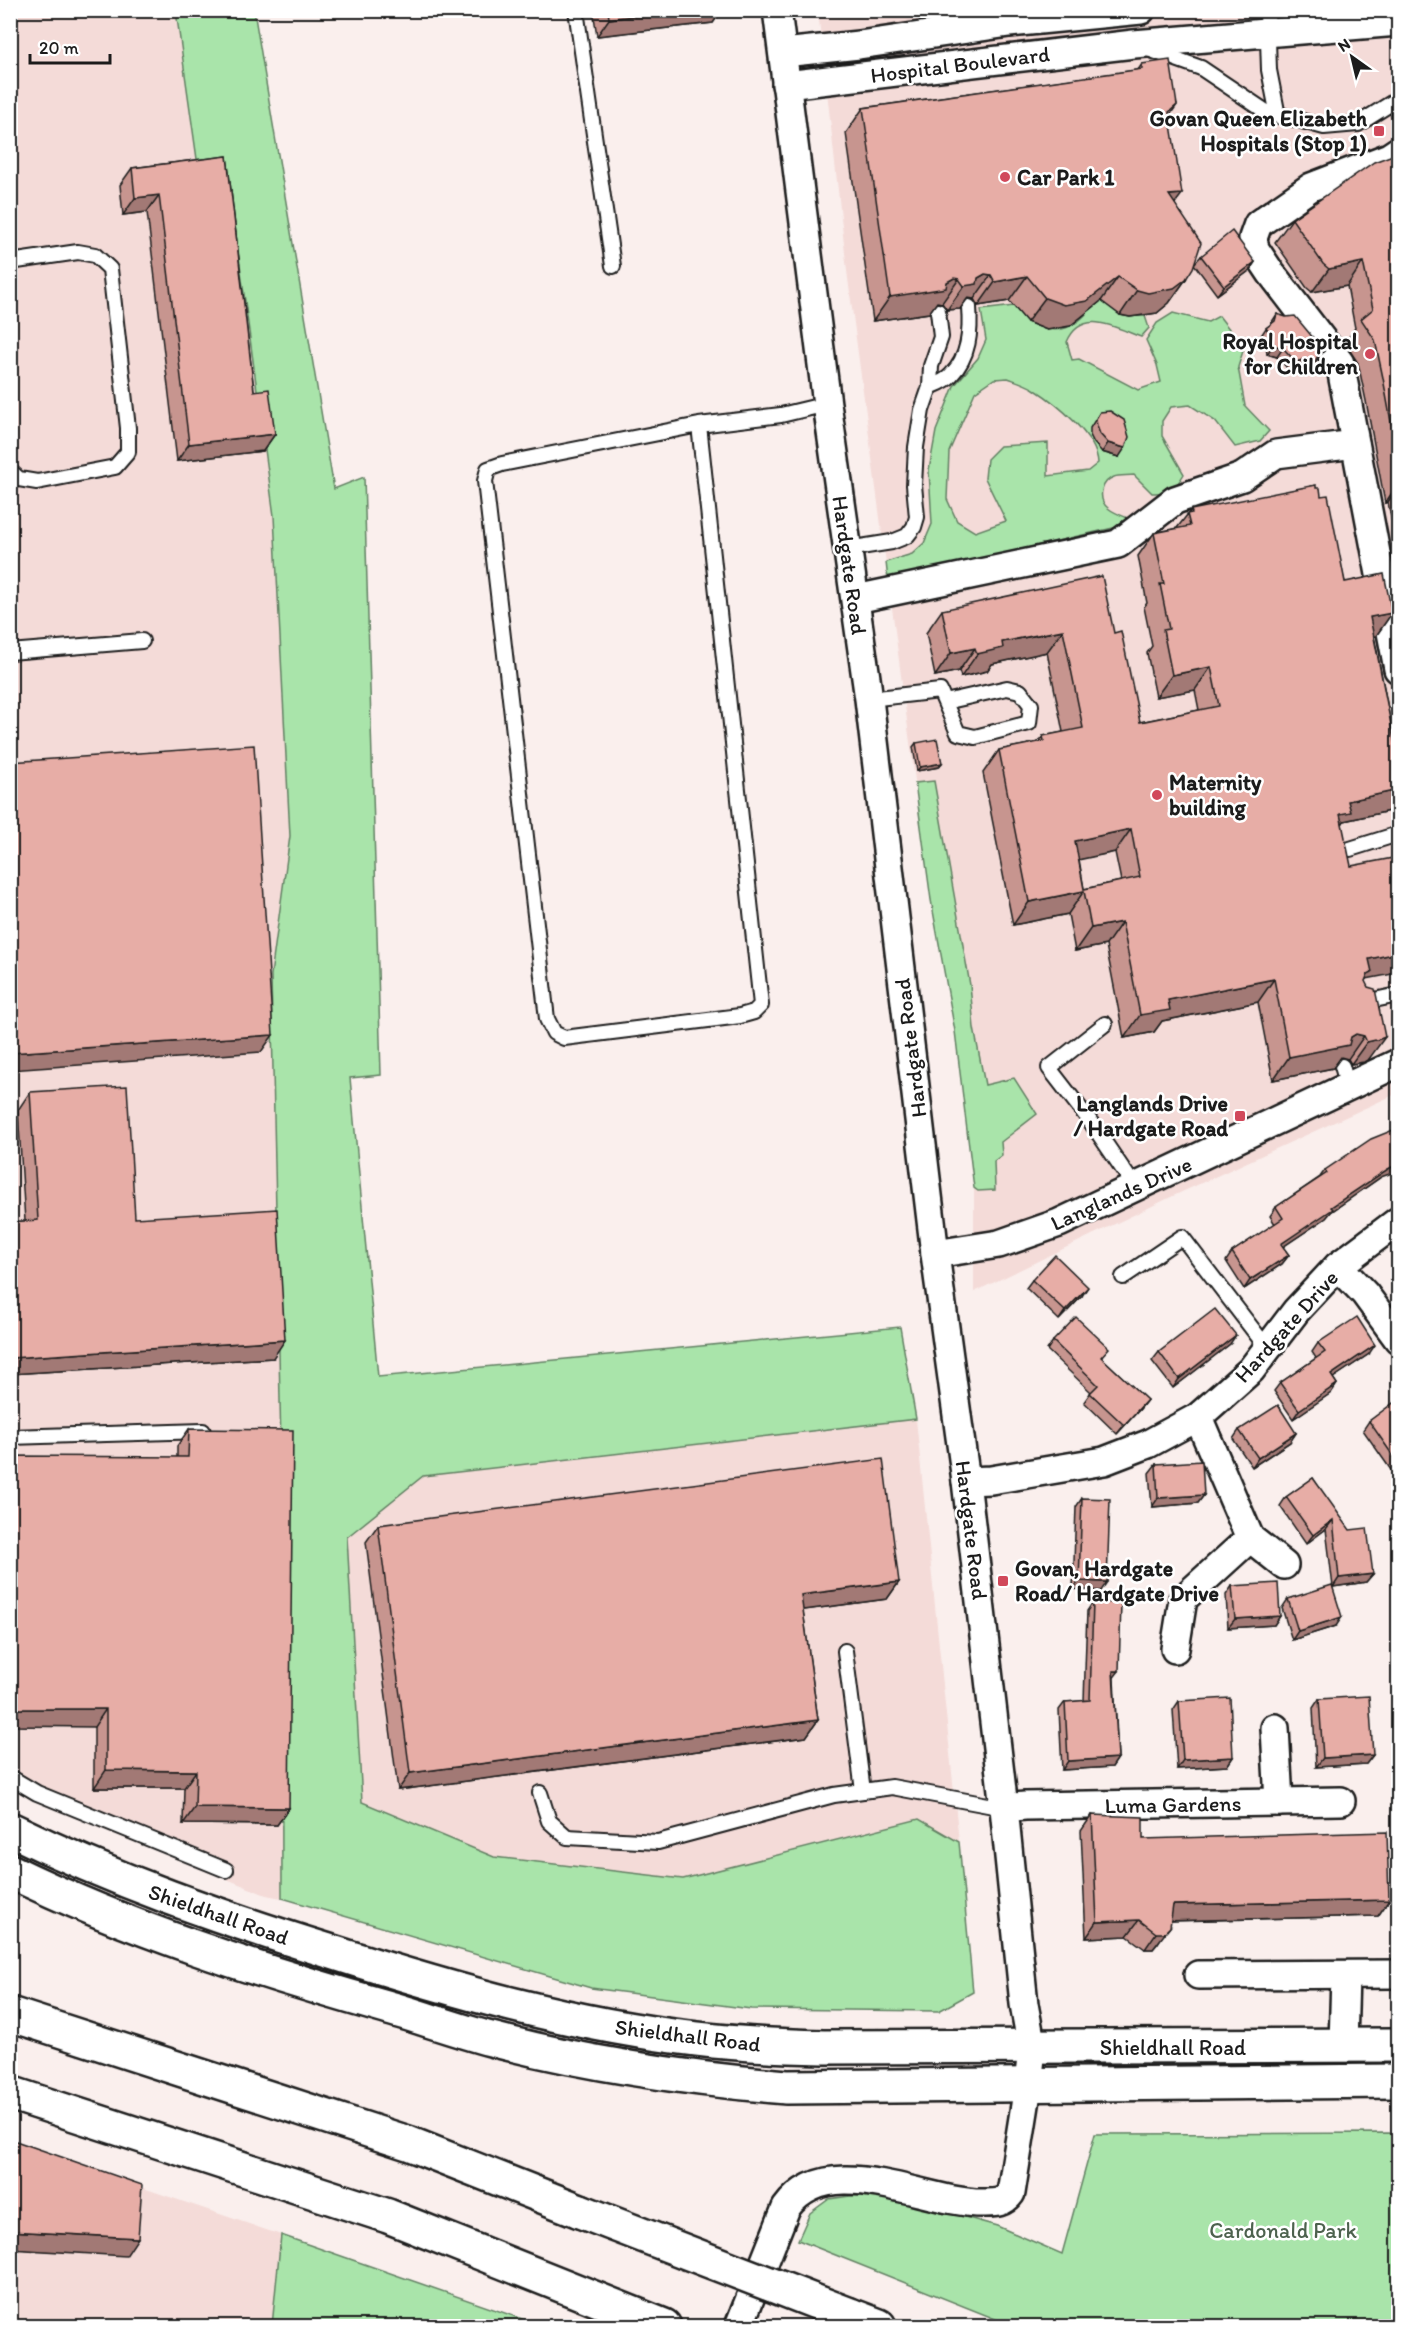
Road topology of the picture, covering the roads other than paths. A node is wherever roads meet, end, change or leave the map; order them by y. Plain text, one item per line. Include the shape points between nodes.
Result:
1 (576, 10) edge
2 (777, 10) edge
3 (1141, 10) edge
4 (1267, 21) edge
5 (1398, 22) edge
6 (1134, 44) junction
7 (783, 53) junction
8 (786, 85) junction
9 (1398, 99) edge
10 (1278, 116) junction
11 (1398, 151) edge
12 (10, 262) edge
13 (614, 266) dead end
14 (969, 307) edge
15 (938, 312) edge
16 (930, 387) junction
17 (827, 404) junction
18 (699, 425) junction
19 (1355, 444) junction
20 (10, 471) edge
21 (848, 549) junction
22 (856, 599) junction
23 (142, 641) dead end
24 (10, 652) edge
25 (1398, 669) edge
26 (869, 699) junction
27 (945, 702) junction
28 (1398, 834) edge
29 (1350, 849) edge
30 (1398, 995) edge
31 (1358, 1003) edge
32 (1105, 1024) dead end
33 (1398, 1063) edge
34 (1135, 1187) junction
35 (1398, 1221) edge
36 (934, 1254) junction
37 (1338, 1266) junction
38 (1123, 1277) dead end
39 (1398, 1340) edge
40 (1267, 1348) junction
41 (1198, 1417) junction
42 (214, 1431) edge
43 (10, 1437) edge
44 (966, 1481) junction
45 (1250, 1538) junction
46 (1284, 1565) dead end
47 (1175, 1649) dead end
48 (845, 1651) dead end
49 (1275, 1728) dead end
50 (10, 1777) edge
51 (863, 1791) junction
52 (540, 1793) dead end
53 (1341, 1801) dead end
54 (1278, 1802) junction
55 (1004, 1809) junction
56 (10, 1829) edge
57 (226, 1870) dead end
58 (10, 1871) edge
59 (1198, 1974) dead end
60 (1398, 1974) edge
61 (1345, 1975) junction
62 (10, 2014) edge
63 (1343, 2045) junction
64 (1398, 2045) edge
65 (1032, 2048) junction
66 (1398, 2081) edge
67 (1028, 2086) junction
68 (10, 2093) edge
69 (865, 2321) edge
70 (664, 2326) edge
71 (738, 2326) edge

1 - 13 lane
2 - 7 street, Hardgate Road
3 - 7 street, Hospital Boulevard
4 - 5 street, Hospital Boulevard
4 - 6 street, Hospital Boulevard
4 - 10 lane via 1269,70
6 - 8 street, Hospital Boulevard
6 - 10 lane, Hospital Boulevard via 1201,68
7 - 8 street, Hardgate Road
8 - 17 street, Hardgate Road
9 - 10 lane, Hospital Boulevard via 1358,124 1324,127
11 - 19 street via 1311,187 1258,224 1252,238 1271,273 1340,363
12 - 20 lane via 78,252 95,255 110,269 128,428 128,452 115,467 37,482 19,479
14 - 16 lane via 971,327 960,362 950,377
15 - 16 lane via 941,337 931,366
16 - 21 lane via 916,447 914,527 907,536 892,542
17 - 18 lane via 782,415
17 - 21 street, Hardgate Road
18 - 18 lane via 502,464 488,469 484,481 547,1019 554,1033 564,1038 740,1016 761,1005
19 - 22 street via 1276,454 1242,477 1175,500 1118,544
19 - 25 street
21 - 22 street, Hardgate Road
22 - 26 street, Hardgate Road
23 - 24 lane
26 - 27 lane via 940,691
26 - 36 street, Hardgate Road
27 - 27 lane via 958,733 975,737 1029,723 1030,705 1020,691 1007,688
28 - 29 lane
30 - 31 lane
32 - 34 lane via 1049,1068
33 - 34 street, Langlands Drive via 1345,1076
34 - 36 street, Langlands Drive via 1059,1223 999,1244
35 - 37 street, Hardgate Drive
36 - 44 street, Hardgate Road
37 - 39 street via 1365,1294
37 - 40 street, Hardgate Drive
38 - 40 lane via 1182,1236
40 - 41 street, Hardgate Drive via 1251,1370
41 - 44 street, Hardgate Drive via 1148,1444 1104,1461
41 - 45 street
42 - 43 lane
44 - 55 street, Hardgate Road
45 - 46 street
45 - 47 street via 1183,1599
48 - 51 lane
49 - 54 street
50 - 57 lane via 37,1793
51 - 52 lane via 834,1794 658,1842 567,1837 549,1821
51 - 55 lane via 892,1786
53 - 54 street, Luma Gardens
54 - 55 street, Luma Gardens
55 - 65 street, Hardgate Road
56 - 65 main road, Shieldhall Road via 110,1875 242,1924 462,1992 576,2019 756,2045
58 - 67 main road, Shieldhall Road via 172,1941 489,2039 563,2056 714,2081 787,2087
59 - 61 street
60 - 61 street
61 - 63 street
62 - 69 main road, bridge via 408,2143
63 - 64 main road, Shieldhall Road
63 - 65 main road, Shieldhall Road
65 - 67 street, Hardgate Road
66 - 67 main road, Shieldhall Road
67 - 71 street, Hardgate Road via 1011,2193 1006,2200 970,2203 852,2180 834,2180 807,2189 786,2208
68 - 70 main road via 388,2216

